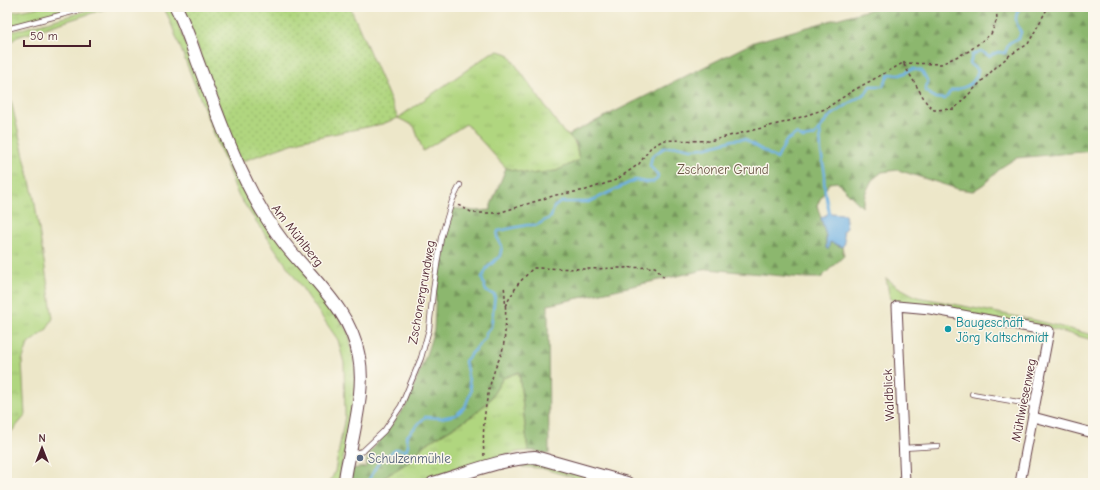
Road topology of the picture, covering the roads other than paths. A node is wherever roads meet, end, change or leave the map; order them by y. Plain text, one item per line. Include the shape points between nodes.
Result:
1 (91, 7) edge
2 (176, 7) edge
3 (7, 29) edge
4 (460, 185) dead end
5 (897, 306) joint
6 (972, 394) dead end
7 (1035, 405) junction
8 (1033, 417) junction
9 (1093, 433) edge
10 (938, 446) dead end
11 (903, 448) junction
12 (349, 455) junction
13 (345, 483) edge
14 (433, 483) edge
15 (627, 483) edge
16 (904, 483) edge
17 (1020, 483) edge

1 - 3 lane
2 - 12 street, Am Mühlberg via 237,165 260,208 284,243 342,313 354,337 360,358 360,378
4 - 12 lane, Zschonergrundweg via 452,201 441,238 429,329 418,365 401,406 384,431 363,451
5 - 7 street, Mühlwiesenweg via 930,308 1049,331
5 - 11 street, Waldblick
6 - 7 lane
7 - 8 street, Mühlwiesenweg
8 - 9 street
8 - 17 street, Mühlwiesenweg
10 - 11 lane
11 - 16 street, Waldblick
12 - 13 street, Am Mühlberg
14 - 15 street via 502,461 535,457

